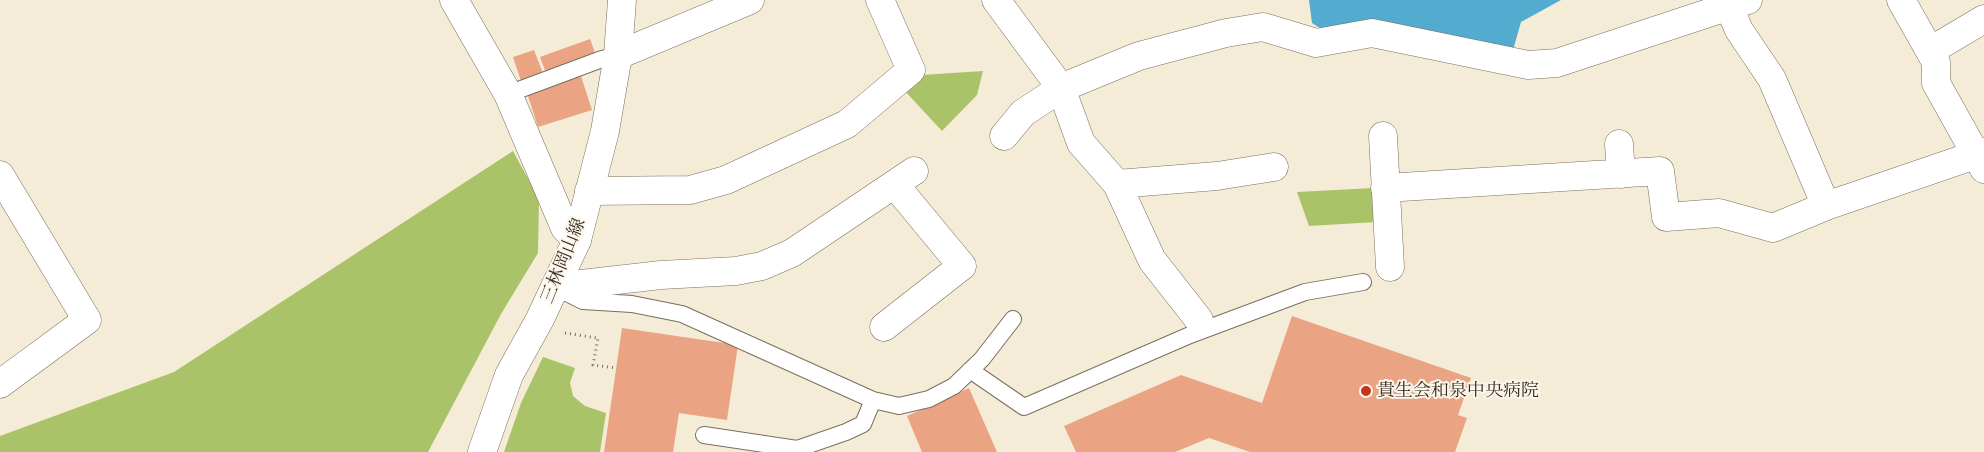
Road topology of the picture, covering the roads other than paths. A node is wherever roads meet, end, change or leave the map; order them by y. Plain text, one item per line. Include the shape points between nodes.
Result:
1 (454, 0) edge
2 (622, 0) edge
3 (750, 0) edge
4 (880, 0) edge
5 (996, 0) edge
6 (1900, 0) edge
7 (1738, 4) edge
8 (1984, 20) edge
9 (1930, 51) junction
10 (618, 55) junction
11 (1061, 88) junction
12 (508, 94) junction
13 (1004, 136) dead end
14 (1383, 136) dead end
15 (1619, 144) dead end
16 (1981, 159) edge
17 (1274, 167) dead end
18 (1621, 174) junction
19 (0, 175) edge
20 (1117, 184) junction
21 (1385, 188) junction
22 (589, 191) junction
23 (1826, 206) junction
24 (577, 240) junction
25 (1390, 268) dead end
26 (1363, 282) dead end
27 (555, 287) junction
28 (1013, 319) dead end
29 (1199, 320) dead end
30 (884, 327) dead end
31 (970, 370) junction
32 (0, 384) edge
33 (874, 400) junction
34 (704, 435) dead end
35 (482, 452) edge

1 - 12 street
2 - 10 street, 三林岡山線
3 - 10 street
4 - 22 street via 910,70 847,124 726,180 690,190
5 - 11 street
6 - 9 street
7 - 11 street via 1557,63 1528,65 1372,33 1316,43 1263,27 1226,33 1139,56
7 - 23 street via 1739,30 1772,79
8 - 9 street
9 - 16 street via 1936,62 1936,83
10 - 12 lane
10 - 22 street, 三林岡山線 via 605,131
11 - 13 street via 1023,113
11 - 20 street via 1080,142
12 - 24 street via 565,228
14 - 21 street
15 - 18 street
16 - 23 street
17 - 20 street via 1216,176
18 - 21 street
18 - 23 street via 1660,171 1666,217 1719,213 1773,228
19 - 32 street via 87,320
20 - 29 street via 1152,260
21 - 25 street
22 - 24 street, 三林岡山線
24 - 27 street, 三林岡山線
26 - 31 lane via 1306,292 1270,305 1190,335 1024,407
27 - 30 street via 762,266 792,253 904,178 962,266
27 - 33 lane via 583,300 632,304 682,314
27 - 35 street, 三林岡山線 via 509,375
28 - 31 lane
31 - 33 lane via 954,386 929,400 899,406
33 - 34 lane via 863,424 797,449

